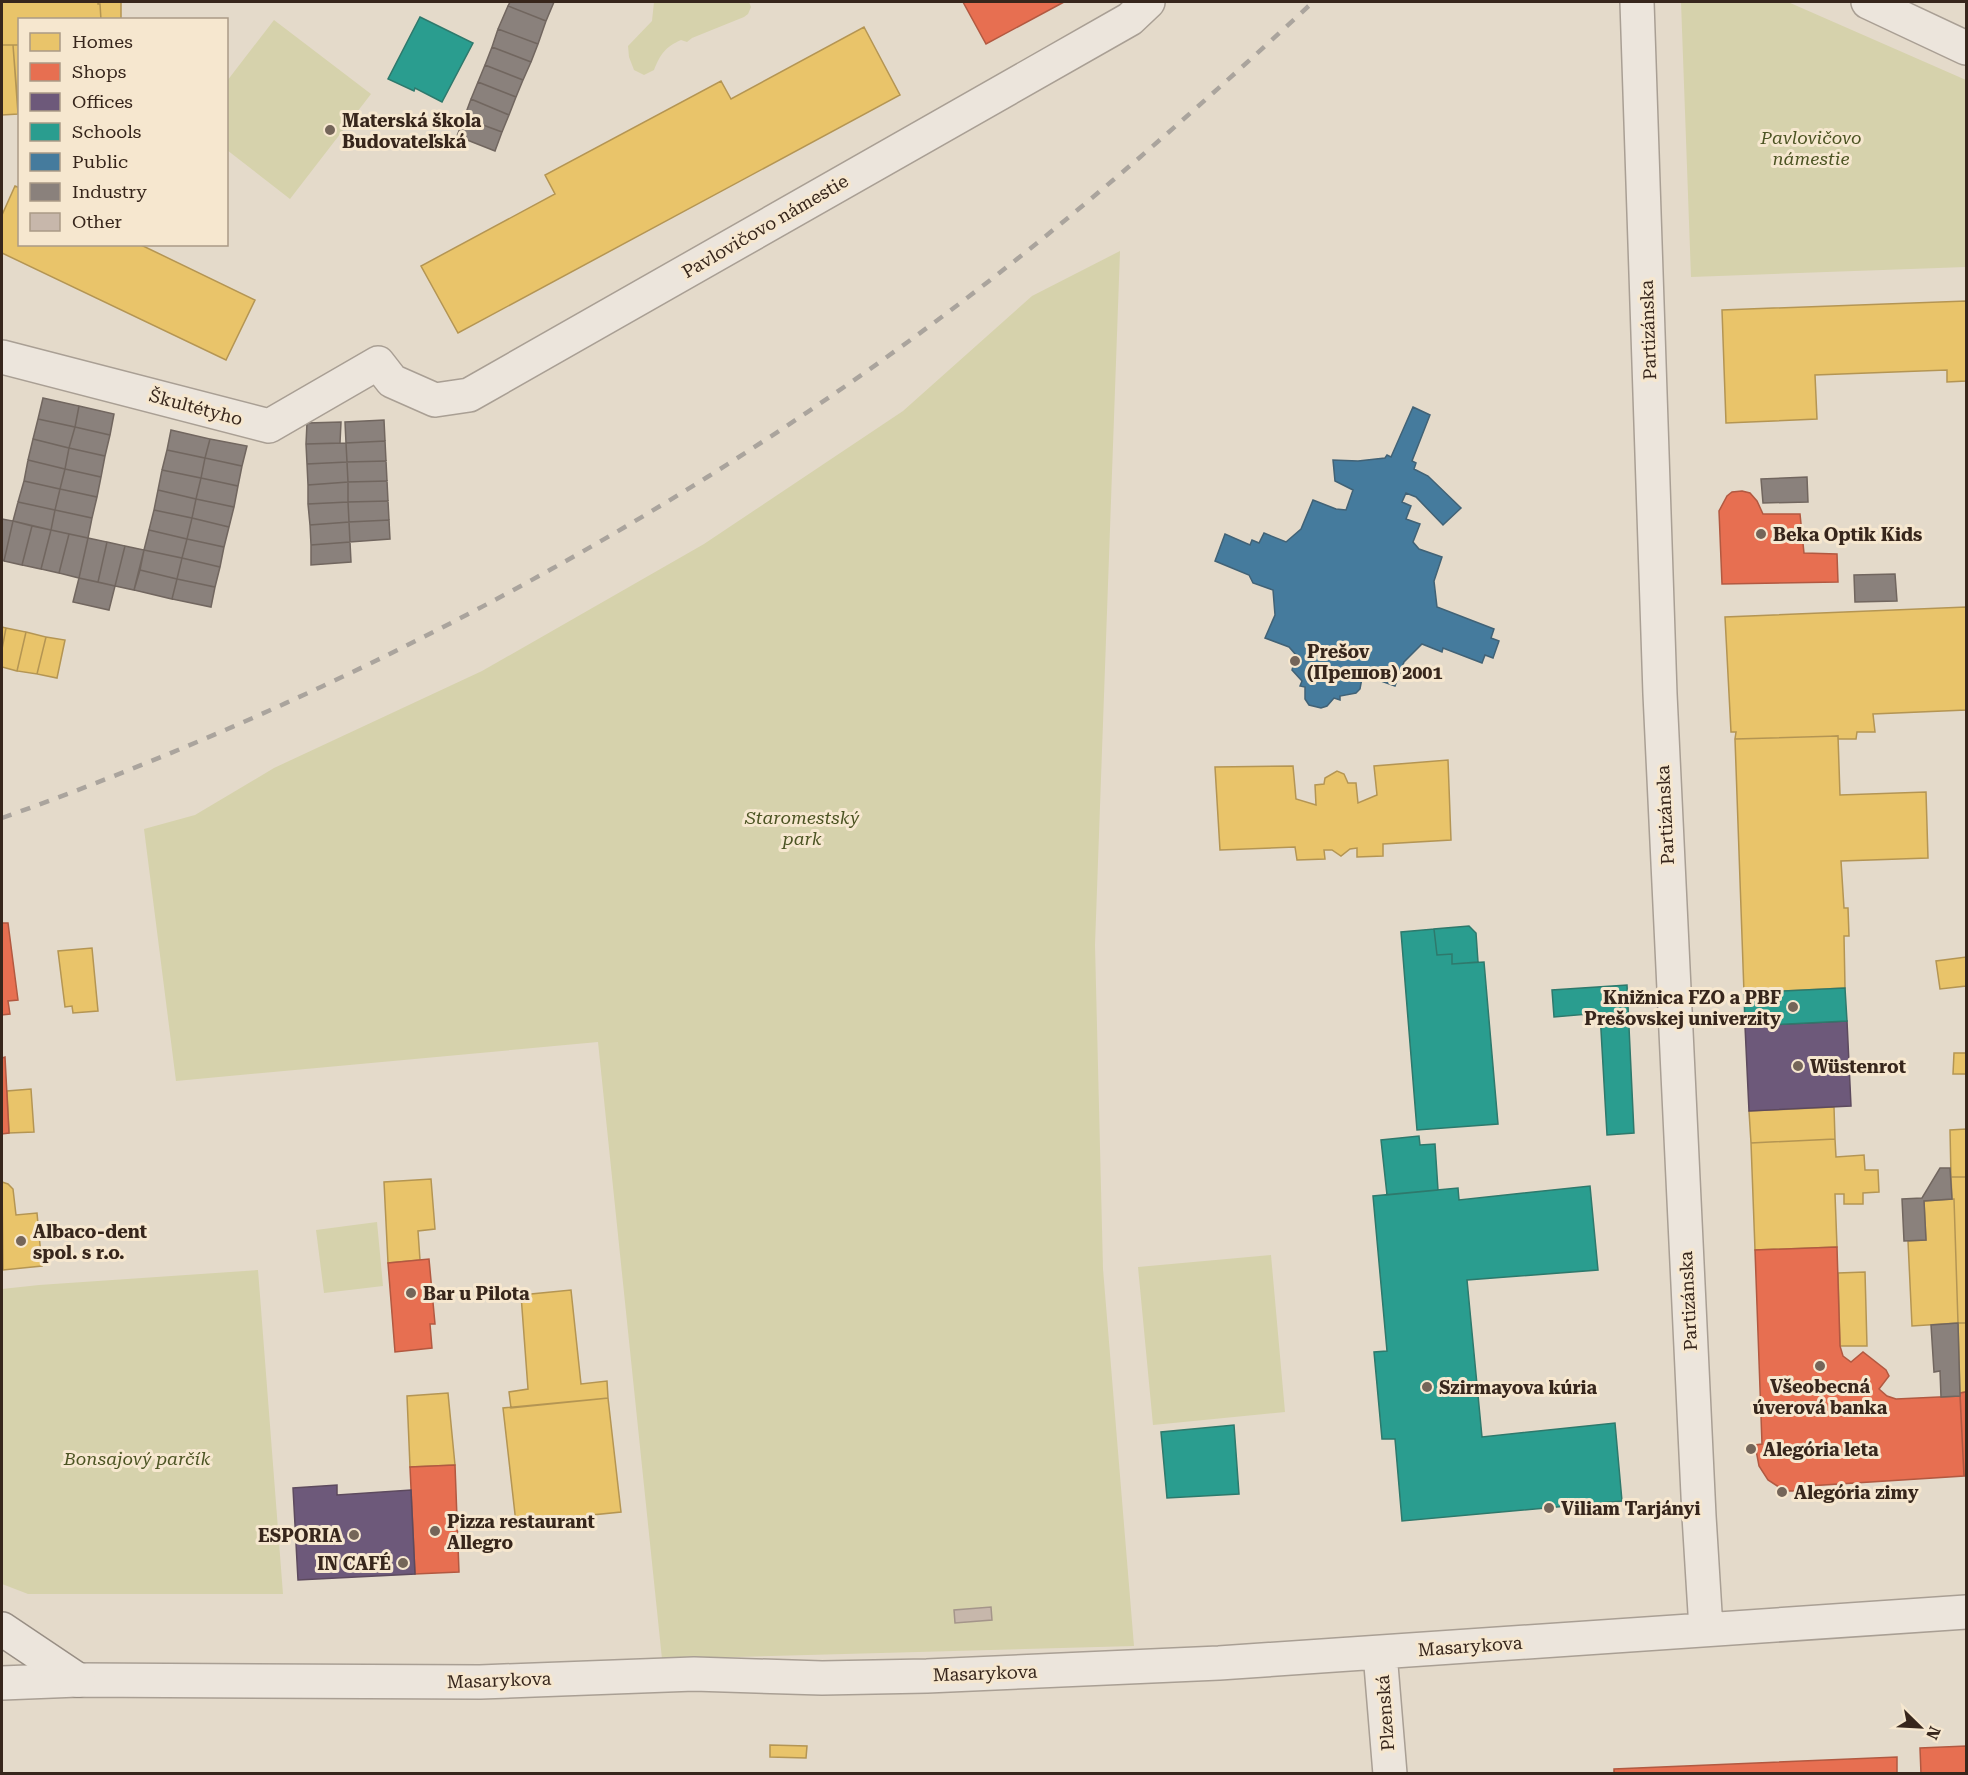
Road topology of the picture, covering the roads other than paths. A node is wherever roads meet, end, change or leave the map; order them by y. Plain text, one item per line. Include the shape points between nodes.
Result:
1 (1148, 2) edge
2 (1637, 2) edge
3 (1868, 2) edge
4 (1966, 48) edge
5 (2, 357) edge
6 (378, 363) joint
7 (1966, 1612) edge
8 (2, 1629) edge
9 (1707, 1629) junction
10 (1380, 1653) junction
11 (78, 1680) junction
12 (2, 1683) edge
13 (1390, 1773) edge

1 - 6 street, Pavlovičovo námestie via 1130,19 469,395 435,400 392,381
2 - 9 street, Partizánska via 1659,694
3 - 4 street
5 - 6 street, Škultétyho via 269,426
7 - 9 street, Masarykova
8 - 11 street
9 - 10 street, Masarykova
10 - 11 street, Masarykova via 927,1676 694,1674 480,1682
10 - 13 street, Plzenská
11 - 12 street, Masarykova

